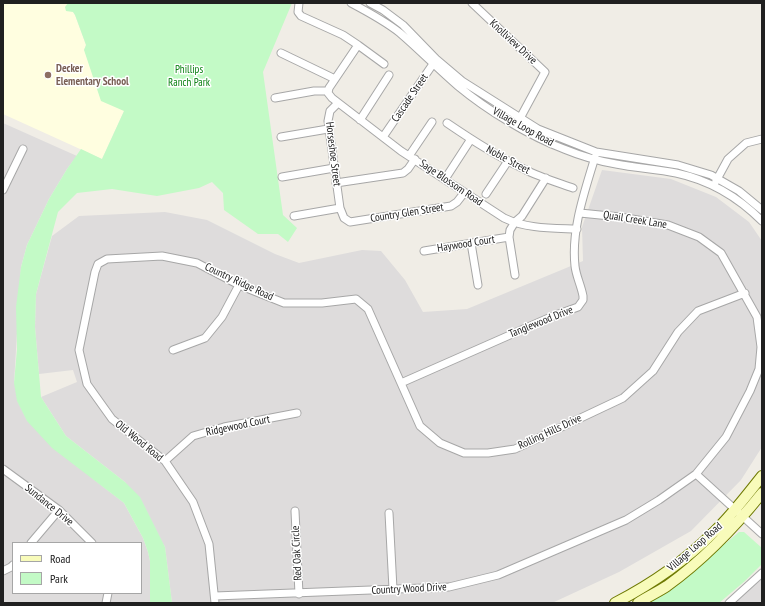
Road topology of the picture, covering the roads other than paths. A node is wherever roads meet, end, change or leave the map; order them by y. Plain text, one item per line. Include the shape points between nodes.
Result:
1 (299, 3) edge
2 (351, 3) edge
3 (370, 3) edge
4 (472, 3) edge
5 (358, 45) junction
6 (281, 53) dead end
7 (435, 61) junction
8 (384, 64) dead end
9 (389, 75) dead end
10 (335, 79) junction
11 (328, 91) junction
12 (275, 98) dead end
13 (338, 104) junction
14 (360, 120) junction
15 (432, 122) dead end
16 (518, 122) junction
17 (447, 123) dead end
18 (328, 129) junction
19 (281, 137) dead end
20 (383, 138) junction
21 (471, 139) junction
22 (762, 139) edge
23 (22, 149) dead end
24 (596, 152) junction
25 (412, 158) junction
26 (594, 160) junction
27 (508, 161) junction
28 (334, 168) junction
29 (282, 177) dead end
30 (546, 178) junction
31 (718, 178) junction
32 (445, 179) junction
33 (336, 183) junction
34 (714, 186) junction
35 (573, 188) dead end
36 (3, 190) edge
37 (464, 192) junction
38 (486, 194) dead end
39 (340, 208) junction
40 (762, 210) edge
41 (580, 212) junction
42 (294, 216) dead end
43 (344, 218) joint
44 (762, 221) edge
45 (515, 222) junction
46 (577, 229) junction
47 (509, 237) junction
48 (471, 243) junction
49 (424, 251) dead end
50 (107, 260) joint
51 (515, 275) dead end
52 (239, 285) junction
53 (478, 285) dead end
54 (745, 293) junction
55 (368, 309) joint
56 (173, 350) dead end
57 (401, 383) junction
58 (297, 413) dead end
59 (165, 461) junction
60 (3, 469) edge
61 (696, 474) junction
62 (762, 476) edge
63 (762, 493) edge
64 (735, 509) junction
65 (59, 510) junction
66 (295, 511) dead end
67 (389, 513) dead end
68 (743, 516) junction
69 (762, 534) edge
70 (33, 542) edge
71 (91, 542) edge
72 (12, 566) edge
73 (3, 571) edge
74 (762, 574) edge
75 (393, 589) junction
76 (299, 594) junction
77 (215, 600) edge
78 (615, 603) edge
79 (638, 603) edge
80 (729, 603) edge

1 - 5 street via 298,12 301,16 343,35
2 - 7 street, Village Loop Road via 399,32
3 - 7 street, Village Loop Road via 403,25
4 - 16 street, Knollview Drive via 545,72
5 - 8 street
5 - 10 street
6 - 10 street
7 - 16 street, Village Loop Road
7 - 20 street, Cascade Street
9 - 14 street
10 - 11 street
11 - 12 street
11 - 13 street, Sage Blossom Road
13 - 14 street, Sage Blossom Road
13 - 18 street, Horseshoe Street via 328,116
14 - 20 street, Sage Blossom Road
15 - 25 street
16 - 24 street, Village Loop Road
16 - 26 street, Village Loop Road via 547,142
17 - 21 street, Noble Street
18 - 19 street
18 - 28 street, Horseshoe Street
20 - 25 street, Sage Blossom Road
21 - 27 street, Noble Street
21 - 32 street
22 - 31 street via 746,143 728,159
23 - 36 street
24 - 26 street, Tanglewood Drive
24 - 31 street, Village Loop Road via 678,165
25 - 32 street, Sage Blossom Road
25 - 33 street via 408,169 403,173
26 - 34 street, Village Loop Road via 677,173
26 - 41 street, Tanglewood Drive
27 - 30 street, Noble Street
27 - 38 street
28 - 29 street
28 - 33 street, Horseshoe Street
30 - 35 street, Noble Street
30 - 45 street via 522,216
31 - 34 street
31 - 40 street, Village Loop Road via 749,198
32 - 37 street, Sage Blossom Road
33 - 39 street, Horseshoe Street
34 - 44 street, Village Loop Road via 749,208
37 - 43 street, Country Glen Street via 451,206 350,222
37 - 45 street, Sage Blossom Road
39 - 42 street
39 - 43 street, Horseshoe Street
41 - 46 street, Tanglewood Drive
41 - 54 street, Quail Creek Lane via 668,225 699,237 721,252
45 - 46 street, Sage Blossom Road via 532,227
45 - 47 street
46 - 57 street, Tanglewood Drive via 575,267 583,296 578,307
47 - 48 street, Haywood Court
47 - 51 street
48 - 49 street, Haywood Court
48 - 53 street
50 - 52 street, Country Ridge Road via 162,256 197,263
50 - 59 street, Old Wood Road via 98,264 95,272 79,350 87,384 112,419
52 - 55 street, Country Ridge Road via 284,303 322,303 356,299
52 - 56 street via 222,317 205,338
54 - 57 street, Rolling Hills Drive via 698,310 678,332 653,371 623,398 515,449 464,453 440,443 420,426
54 - 61 street, Quail Creek Lane via 757,317 761,347 759,369 726,437
55 - 57 street, Rolling Hills Drive
58 - 59 street, Ridgewood Court via 224,427 193,436
59 - 77 street, Old Wood Road via 193,502 209,544
60 - 65 street, Sundance Drive
61 - 64 street
61 - 75 street, Country Wood Drive via 626,520 498,575 449,587
62 - 64 main road, Village Loop Road
63 - 68 main road, Village Loop Road
64 - 68 street
64 - 78 main road, Village Loop Road via 714,533 659,577
65 - 70 street
65 - 71 street, Sundance Drive
66 - 76 street, Red Oak Circle
67 - 75 street
68 - 69 street
68 - 79 main road, Village Loop Road via 707,553 667,586
72 - 73 street
74 - 80 street
75 - 76 street, Country Wood Drive
76 - 77 street, Country Wood Drive

